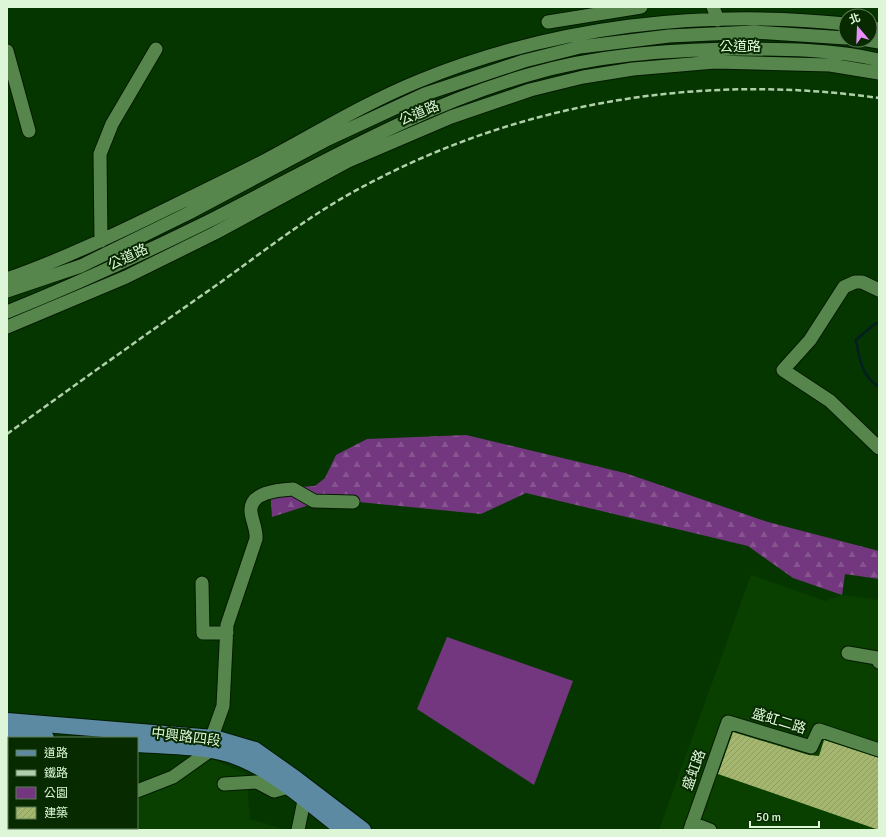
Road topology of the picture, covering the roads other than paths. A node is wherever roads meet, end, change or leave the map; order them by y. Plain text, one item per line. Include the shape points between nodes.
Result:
1 (643, 7) edge
2 (713, 7) edge
3 (718, 20) junction
4 (548, 22) dead end
5 (828, 22) junction
6 (649, 23) junction
7 (838, 23) edge
8 (826, 36) junction
9 (838, 37) edge
10 (649, 38) junction
11 (156, 49) dead end
12 (7, 51) edge
13 (651, 52) junction
14 (879, 60) edge
15 (655, 71) junction
16 (879, 73) edge
17 (29, 131) dead end
18 (101, 241) junction
19 (10, 284) edge
20 (879, 290) edge
21 (7, 312) edge
22 (7, 327) edge
23 (879, 448) edge
24 (353, 502) dead end
25 (202, 583) dead end
26 (227, 633) junction
27 (848, 653) dead end
28 (879, 662) edge
29 (7, 721) edge
30 (728, 722) joint
31 (7, 734) edge
32 (48, 734) edge
33 (97, 737) edge
34 (138, 739) edge
35 (138, 744) edge
36 (212, 744) junction
37 (879, 750) edge
38 (224, 784) dead end
39 (299, 788) junction
40 (138, 791) edge
41 (691, 827) edge
42 (298, 830) edge
43 (344, 830) edge
44 (362, 830) edge
45 (710, 830) edge

1 - 4 street
1 - 6 street
2 - 3 street
3 - 5 street, 公道路 via 756,18
3 - 6 street, 公道路
5 - 7 street, 公道路
5 - 8 street
6 - 10 street
6 - 18 street, 公道路 via 579,33 514,49 418,81 318,130 251,168
8 - 9 street, 公道路
8 - 10 street, 公道路 via 754,32
10 - 13 street
10 - 19 street, 公道路 via 580,47 524,61 425,94 328,139 189,213 81,266
11 - 18 street via 112,124 100,154
12 - 17 street
13 - 14 street, 公道路 via 762,49 831,52
13 - 15 street
13 - 21 street, 公道路 via 580,62 528,75 447,103 342,151 207,222
15 - 16 street, 公道路 via 715,62 759,62 830,65
15 - 22 street, 公道路 via 583,77 530,90 451,116 348,161 215,233 126,277
18 - 19 street, 公道路
20 - 23 street via 862,282 844,287 810,340 783,370 830,401
24 - 26 street via 314,501 293,488 260,496 254,500 251,511 256,539 227,624
25 - 26 street via 203,633
26 - 36 street via 223,706
27 - 28 street via 877,658
29 - 32 main road, 中興路四段
30 - 37 street, 盛虹二路 via 811,747 819,730
30 - 41 street, 盛虹路
31 - 32 main road, 中興路四段
32 - 33 main road, 中興路四段
34 - 36 main road, 中興路四段
35 - 36 main road, 中興路四段
36 - 39 main road, 中興路四段 via 255,750
36 - 40 street via 173,777
38 - 39 street via 257,782 274,791
39 - 42 street
39 - 43 main road, 中興路四段
39 - 44 main road, 中興路四段
41 - 45 street

